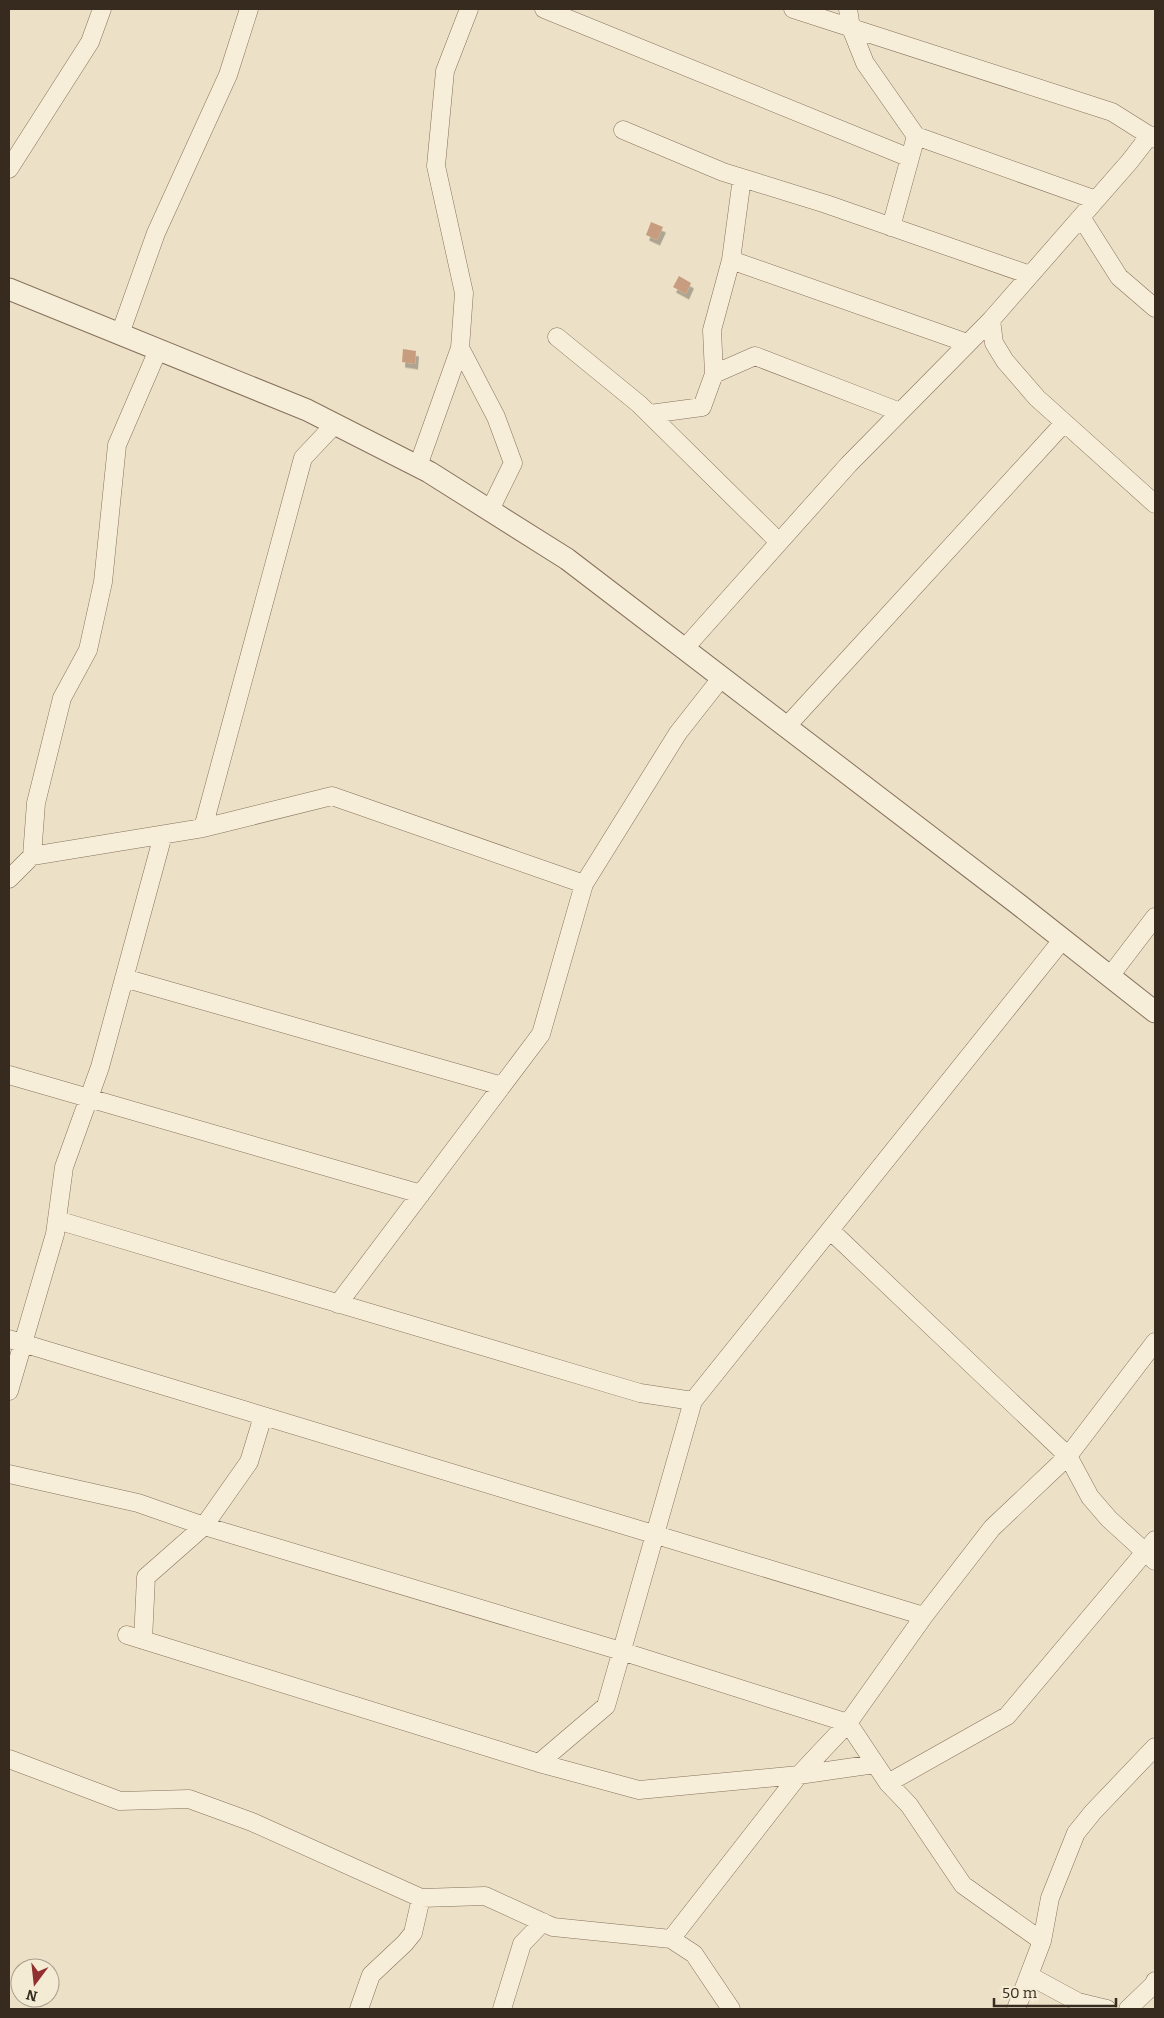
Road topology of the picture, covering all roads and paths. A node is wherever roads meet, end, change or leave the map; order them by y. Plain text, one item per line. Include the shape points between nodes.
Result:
1 (102, 9) edge
2 (249, 9) edge
3 (469, 9) edge
4 (544, 9) edge
5 (793, 9) edge
6 (848, 9) edge
7 (851, 28) junction
8 (623, 130) dead end
9 (916, 136) junction
10 (1152, 137) edge
11 (910, 158) junction
12 (9, 169) edge
13 (742, 178) junction
14 (1096, 200) junction
15 (1081, 216) junction
16 (891, 227) junction
17 (730, 260) junction
18 (1030, 275) junction
19 (9, 289) edge
20 (1155, 308) edge
21 (991, 320) junction
22 (120, 334) junction
23 (557, 337) dead end
24 (967, 343) junction
25 (460, 348) junction
26 (158, 350) junction
27 (714, 374) junction
28 (900, 412) junction
29 (650, 414) junction
30 (1064, 423) junction
31 (335, 424) junction
32 (418, 466) junction
33 (1155, 504) edge
34 (490, 510) junction
35 (779, 542) junction
36 (684, 648) junction
37 (722, 678) junction
38 (786, 726) junction
39 (203, 828) junction
40 (163, 835) junction
41 (32, 856) junction
42 (9, 879) edge
43 (584, 884) junction
44 (1155, 916) edge
45 (1063, 939) junction
46 (1110, 976) junction
47 (124, 978) junction
48 (1155, 1012) edge
49 (9, 1075) edge
50 (502, 1086) junction
51 (89, 1098) junction
52 (421, 1194) junction
53 (57, 1220) junction
54 (830, 1230) junction
55 (338, 1304) junction
56 (16, 1341) edge
57 (1155, 1342) edge
58 (9, 1391) edge
59 (693, 1401) junction
60 (263, 1416) junction
61 (1068, 1456) junction
62 (9, 1474) edge
63 (204, 1526) junction
64 (655, 1534) junction
65 (1152, 1551) edge
66 (924, 1616) junction
67 (622, 1651) junction
68 (848, 1724) junction
69 (1155, 1747) edge
70 (9, 1758) edge
71 (539, 1763) junction
72 (875, 1764) junction
73 (799, 1775) junction
74 (888, 1782) junction
75 (421, 1898) junction
76 (543, 1922) junction
77 (671, 1940) junction
78 (1042, 1941) junction
79 (1030, 1976) junction
80 (1155, 1981) edge
81 (359, 2009) edge
82 (502, 2009) edge
83 (731, 2009) edge
84 (1016, 2009) edge
85 (1108, 2009) edge
86 (1128, 2009) edge

1 - 12 street via 90,42
2 - 22 street via 228,75 156,234
3 - 25 street via 445,71 436,166 464,293
4 - 11 street
5 - 7 street
6 - 7 street
7 - 9 street via 865,63
7 - 10 street via 1112,112
8 - 13 street
9 - 11 street
9 - 14 street
10 - 14 street
11 - 16 street
13 - 16 street
13 - 17 street
14 - 15 street
15 - 18 street
15 - 20 street via 1120,277
16 - 18 street
17 - 24 street
17 - 27 street via 712,330
18 - 21 street
19 - 22 street
21 - 24 street
21 - 30 street via 994,343 1005,360 1037,398
22 - 26 street
23 - 29 street
24 - 28 street
25 - 32 street
25 - 34 street via 496,417 513,463
26 - 31 street
26 - 41 street via 118,445 103,582 88,650 62,698 36,803
27 - 28 street via 756,356
27 - 29 street via 702,407
28 - 35 street
29 - 35 street
30 - 33 street
30 - 38 street
31 - 32 street
31 - 39 street via 303,458
32 - 34 street
34 - 36 street via 567,559
35 - 36 street
36 - 37 street
37 - 38 street
37 - 43 street via 678,732
38 - 45 street
39 - 40 street
39 - 43 street via 332,796
40 - 41 street
40 - 47 street
41 - 42 street
43 - 50 street via 541,1034
44 - 46 street
45 - 46 street
45 - 54 street
46 - 48 street
47 - 50 street
47 - 51 street
49 - 51 street
50 - 52 street
51 - 52 street
51 - 53 street via 64,1167
52 - 55 street
53 - 55 street
53 - 56 street via 55,1234
54 - 59 street
54 - 61 street
55 - 59 street via 640,1393
56 - 58 street
56 - 60 street
57 - 61 street
59 - 64 street
60 - 63 street via 249,1462
60 - 64 street
61 - 65 street via 1090,1498 1109,1519
61 - 66 street via 992,1528
62 - 63 street via 138,1503
63 - 67 street
63 - 71 street via 146,1577 135,1638
64 - 66 street
64 - 67 street
65 - 74 street via 1007,1716
66 - 68 street
67 - 68 street
67 - 71 street via 606,1706
68 - 72 street
68 - 73 street
69 - 78 street via 1076,1833 1050,1898
70 - 75 street via 120,1801 189,1799 252,1822
71 - 73 street via 639,1790
72 - 73 street
72 - 74 street
73 - 77 street
74 - 78 street via 909,1805 963,1885
75 - 76 street via 485,1896
75 - 81 street via 414,1933 370,1975
76 - 77 street
76 - 82 street via 522,1944
77 - 83 street via 694,1954
78 - 79 street
79 - 84 street
79 - 85 street via 1078,2002
80 - 86 street

